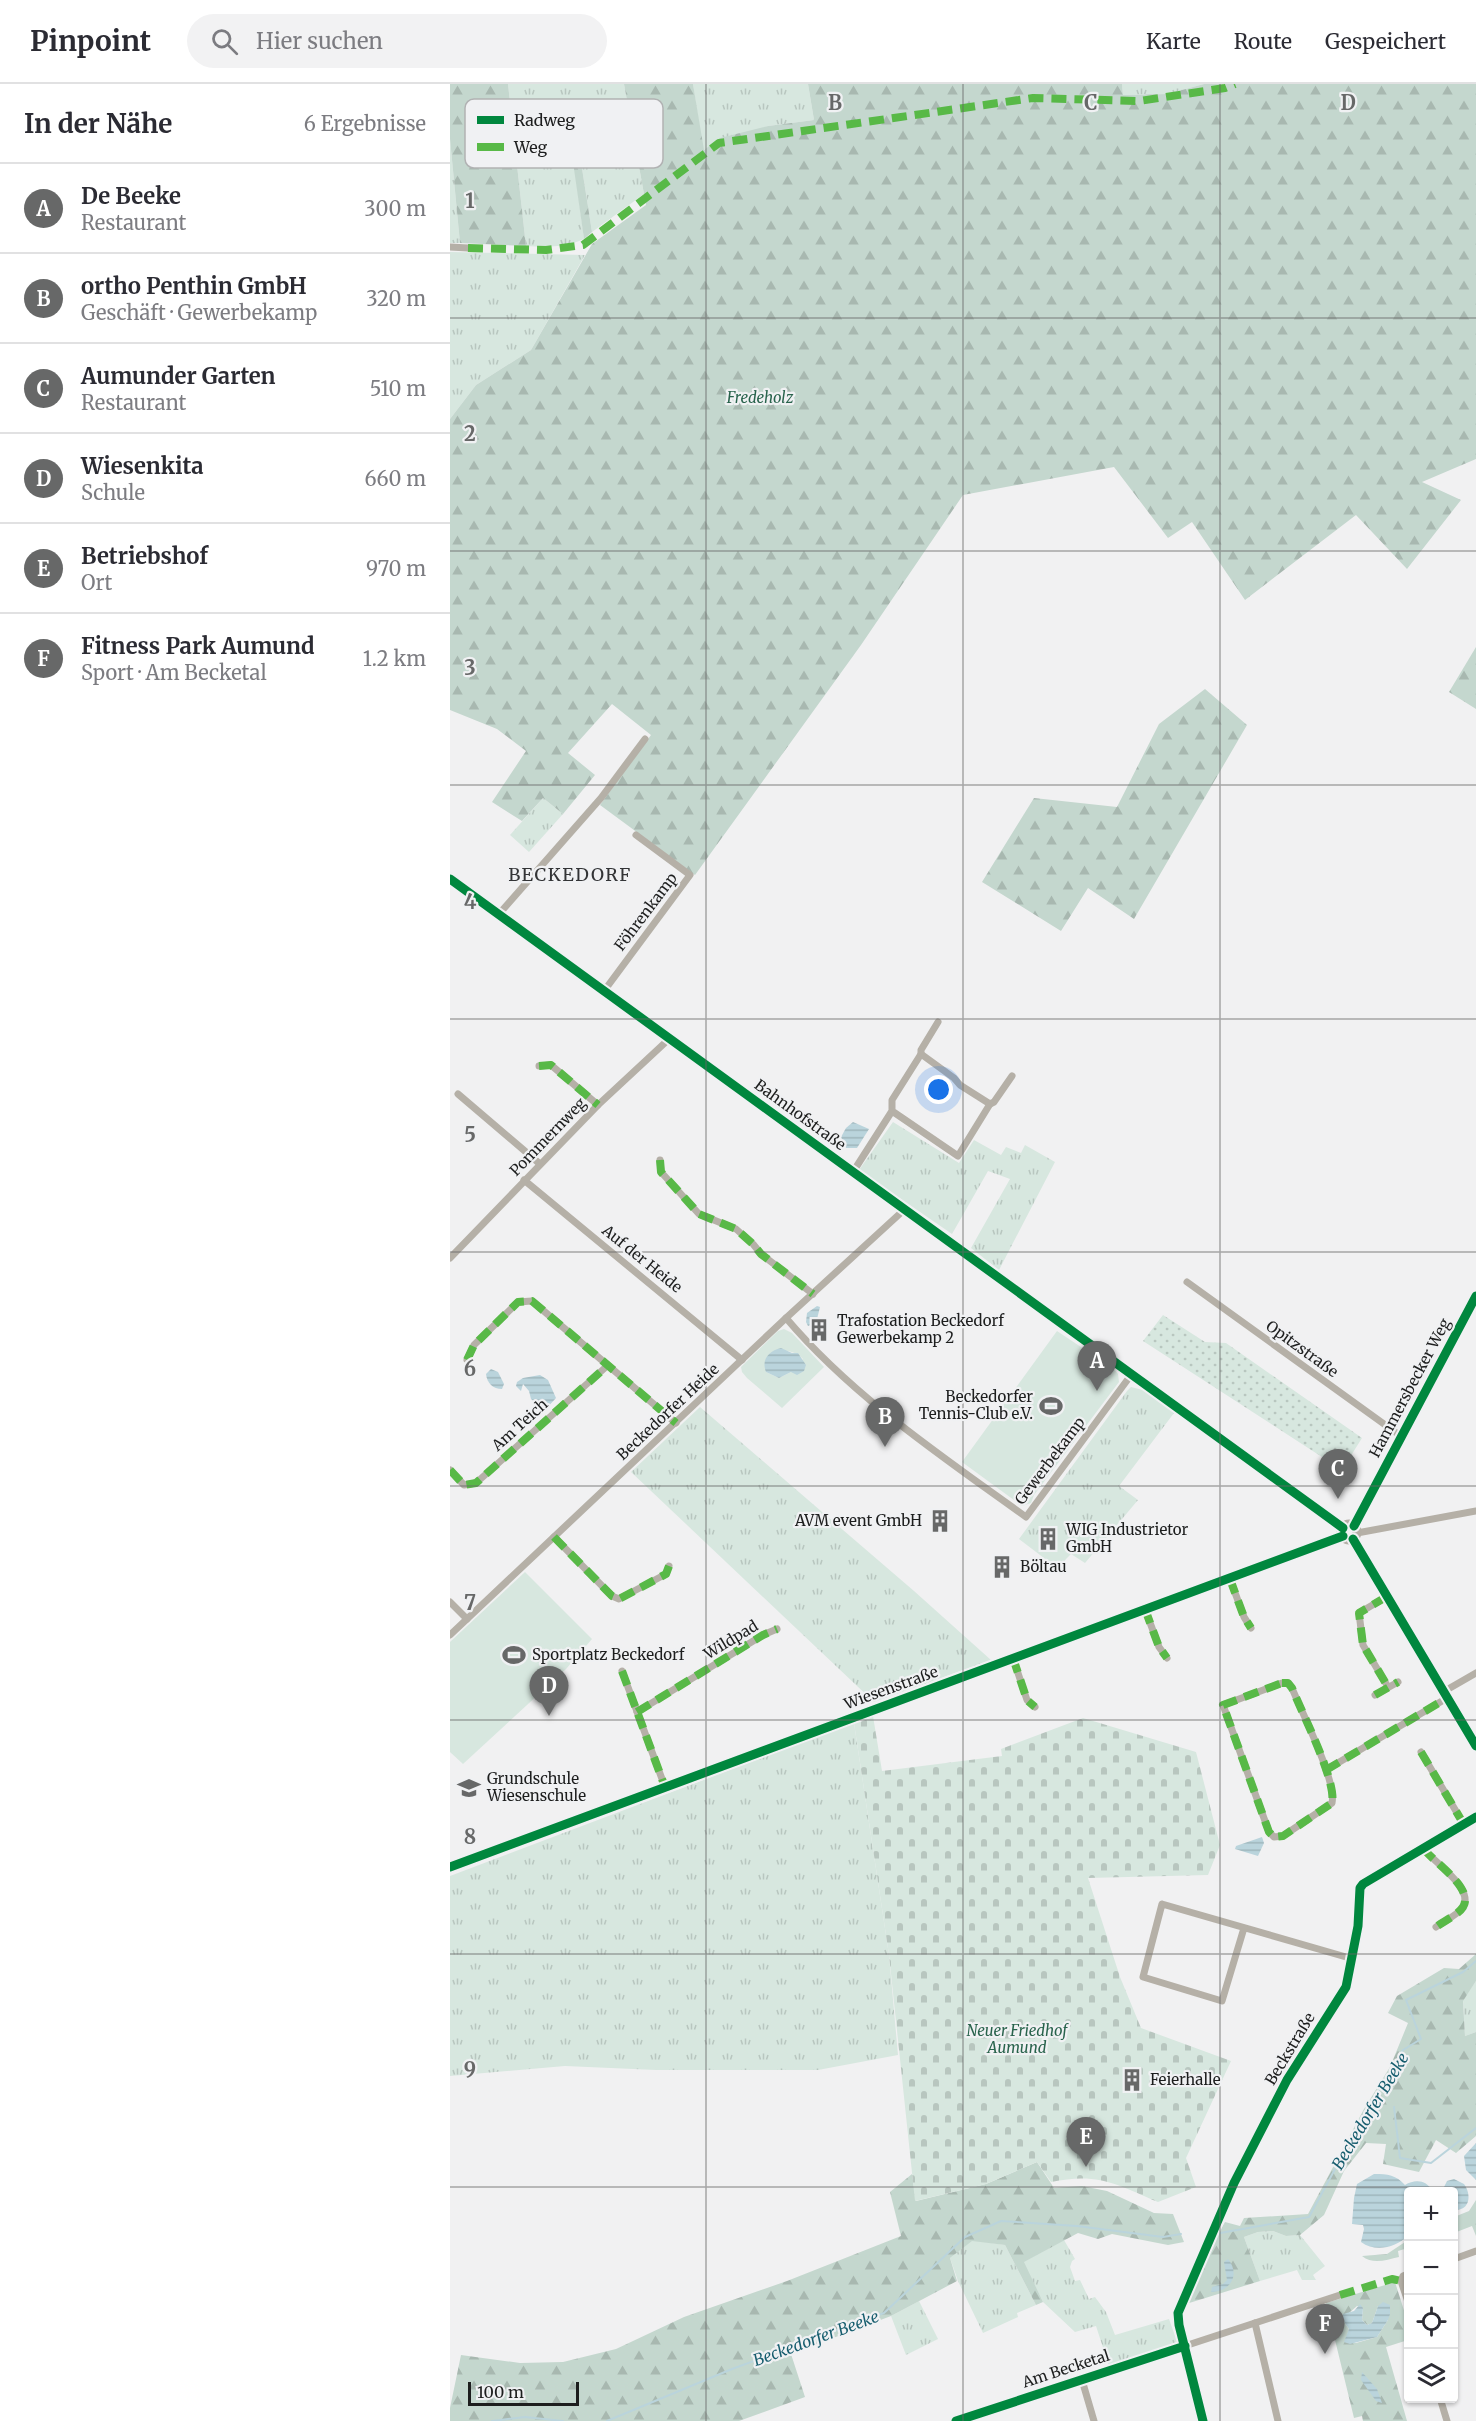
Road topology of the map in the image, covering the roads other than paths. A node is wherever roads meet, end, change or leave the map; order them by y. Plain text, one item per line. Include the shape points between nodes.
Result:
1 (450, 247) edge
2 (468, 248) dead end
3 (645, 739) dead end
4 (636, 835) dead end
5 (450, 879) edge
6 (499, 914) junction
7 (604, 991) junction
8 (938, 1022) dead end
9 (669, 1039) junction
10 (921, 1054) junction
11 (539, 1066) dead end
12 (1012, 1076) dead end
13 (458, 1094) dead end
14 (990, 1104) junction
15 (598, 1105) junction
16 (892, 1111) junction
17 (660, 1160) dead end
18 (540, 1164) junction
19 (853, 1172) junction
20 (524, 1180) junction
21 (905, 1209) junction
22 (450, 1258) edge
23 (1187, 1282) dead end
24 (813, 1294) junction
25 (1476, 1296) edge
26 (786, 1318) junction
27 (467, 1360) dead end
28 (742, 1360) junction
29 (607, 1366) junction
30 (1131, 1375) junction
31 (676, 1423) junction
32 (1402, 1437) junction
33 (450, 1470) edge
34 (1476, 1511) edge
35 (1343, 1532) junction
36 (1355, 1533) junction
37 (554, 1537) junction
38 (669, 1566) dead end
39 (1230, 1579) junction
40 (1386, 1597) junction
41 (450, 1602) edge
42 (1145, 1609) junction
43 (467, 1619) junction
44 (1251, 1628) dead end
45 (777, 1629) dead end
46 (450, 1635) edge
47 (1013, 1658) junction
48 (1167, 1658) dead end
49 (622, 1671) dead end
50 (1476, 1673) edge
51 (1398, 1682) dead end
52 (1388, 1687) junction
53 (1375, 1695) dead end
54 (1445, 1695) junction
55 (1035, 1707) dead end
56 (637, 1712) junction
57 (1476, 1746) edge
58 (1421, 1752) dead end
59 (1326, 1770) junction
60 (665, 1787) junction
61 (1476, 1817) edge
62 (1463, 1824) junction
63 (1424, 1848) junction
64 (450, 1867) edge
65 (1436, 1927) dead end
66 (1244, 1928) junction
67 (1353, 1959) junction
68 (1476, 2252) edge
69 (1458, 2258) edge
70 (1404, 2275) edge
71 (1404, 2290) edge
72 (1340, 2295) dead end
73 (1255, 2323) junction
74 (1185, 2346) junction
75 (1082, 2380) junction
76 (1441, 2403) edge
77 (981, 2413) junction
78 (1444, 2413) junction
79 (956, 2421) edge
80 (984, 2421) edge
81 (1094, 2421) edge
82 (1203, 2421) edge
83 (1278, 2421) edge
84 (1439, 2421) edge
85 (1447, 2421) edge

1 - 2 street
3 - 6 street via 601,798
4 - 7 street, Föhrenkamp via 690,875
5 - 6 street, Bahnhofstraße
6 - 7 street, Bahnhofstraße
7 - 9 street, Bahnhofstraße
8 - 10 street
9 - 15 street, Pommernweg
9 - 19 street, Bahnhofstraße
10 - 14 street
10 - 16 street via 892,1100
11 - 15 street via 551,1065
12 - 14 street
13 - 18 street
14 - 16 street via 958,1156
15 - 18 street, Pommernweg
16 - 19 street
17 - 24 street via 661,1172 699,1214 736,1229 777,1268
18 - 20 street, Pommernweg
19 - 21 street, Bahnhofstraße
20 - 22 street, Pommernweg
20 - 28 street, Auf der Heide
21 - 24 street, Beckedorfer Heide
21 - 30 street, Bahnhofstraße
23 - 32 street, Opitzstraße
24 - 26 street, Beckedorfer Heide
25 - 32 street, Hammersbecker Weg
26 - 28 street, Beckedorfer Heide
26 - 30 street, Gewerbekamp via 821,1356 893,1418 1026,1517
27 - 29 street via 474,1345 518,1302 526,1300 532,1301
28 - 31 street, Beckedorfer Heide
29 - 31 street
29 - 33 street, Am Teich via 476,1483 464,1485
30 - 35 street, Bahnhofstraße
31 - 37 street, Beckedorfer Heide
32 - 36 street, Hammersbecker Weg
34 - 36 street
35 - 36 street via 1348,1525
35 - 36 street, Bahnhofstraße via 1348,1540
35 - 39 street, Wiesenstraße
36 - 40 street
37 - 38 street via 612,1596 620,1599 666,1574
37 - 43 street, Beckedorfer Heide
39 - 42 street, Wiesenstraße
39 - 44 street
40 - 52 street via 1359,1613 1363,1645
40 - 54 street
41 - 43 street
42 - 47 street, Wiesenstraße
42 - 48 street
43 - 46 street, Beckedorfer Heide
45 - 56 street, Wildpad
47 - 55 street via 1027,1700
47 - 60 street, Wiesenstraße
49 - 56 street
50 - 54 street
51 - 52 street
52 - 53 street
54 - 57 street
54 - 59 street
56 - 60 street
58 - 62 street
59 - 59 street via 1288,1683 1223,1705 1274,1837 1283,1836 1332,1803
60 - 64 street, Wiesenstraße
61 - 62 street, Beckstraße
62 - 63 street, Beckstraße
63 - 65 street via 1452,1874 1465,1902 1462,1909
63 - 67 street, Beckstraße via 1363,1884
66 - 66 street via 1162,1904 1143,1977 1222,2001
66 - 67 street
67 - 74 street, Beckstraße via 1346,1987 1287,2080 1223,2204 1178,2313
68 - 69 street
70 - 71 street
72 - 73 street, Am Becketal
73 - 74 street, Am Becketal
73 - 83 street
74 - 75 street, Am Becketal
74 - 82 street, Beckstraße
75 - 77 street, Am Becketal
75 - 81 street
76 - 78 street
77 - 79 street, Am Becketal
77 - 80 street
78 - 84 street
78 - 85 street

